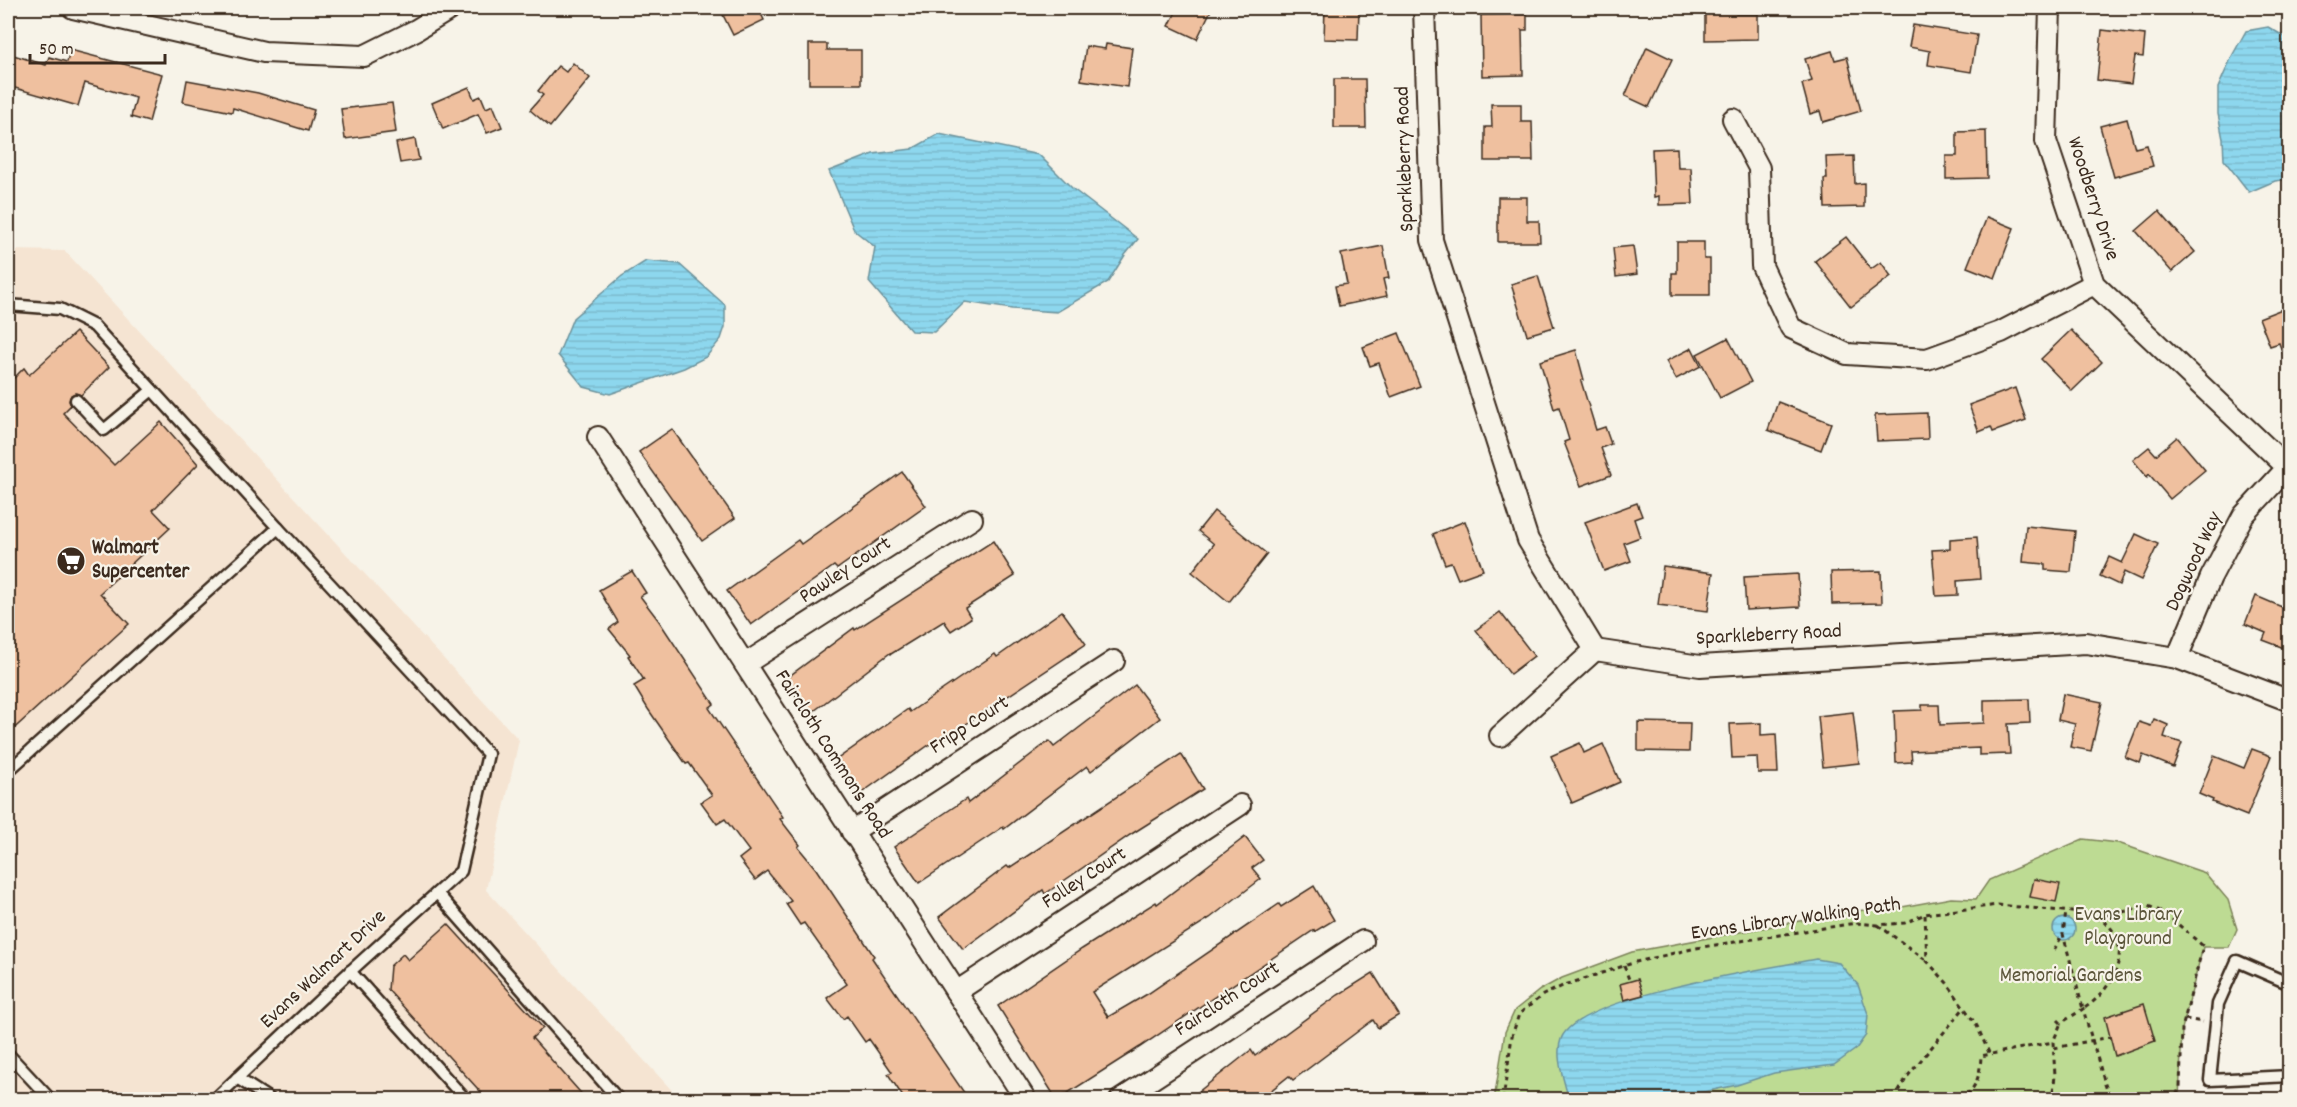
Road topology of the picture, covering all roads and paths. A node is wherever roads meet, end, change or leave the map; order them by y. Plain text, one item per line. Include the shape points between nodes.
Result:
1 (73, 8) edge
2 (452, 8) edge
3 (1424, 8) edge
4 (2050, 8) edge
5 (1733, 119) dead end
6 (2094, 284) junction
7 (8, 305) edge
8 (152, 390) junction
9 (76, 400) dead end
10 (598, 437) dead end
11 (2288, 466) edge
12 (972, 519) dead end
13 (278, 528) junction
14 (1595, 650) junction
15 (2178, 658) junction
16 (1114, 661) dead end
17 (745, 664) junction
18 (2289, 701) edge
19 (1500, 736) dead end
20 (8, 771) edge
21 (1240, 805) dead end
22 (852, 832) junction
23 (437, 893) junction
24 (2066, 912) junction
25 (1925, 914) junction
26 (2096, 918) junction
27 (1878, 925) junction
28 (2063, 934) junction
29 (1363, 940) dead end
30 (2054, 950) dead end
31 (1927, 961) junction
32 (1624, 966) junction
33 (350, 971) junction
34 (1630, 982) dead end
35 (2289, 984) edge
36 (956, 992) junction
37 (1964, 1008) junction
38 (2083, 1009) junction
39 (2185, 1019) junction
40 (2203, 1022) dead end
41 (2110, 1036) dead end
42 (2093, 1040) junction
43 (2053, 1042) junction
44 (2054, 1048) junction
45 (8, 1054) edge
46 (1990, 1055) junction
47 (2289, 1076) edge
48 (237, 1078) junction
49 (51, 1100) edge
50 (214, 1100) edge
51 (271, 1100) edge
52 (466, 1100) edge
53 (619, 1100) edge
54 (1026, 1100) edge
55 (1120, 1100) edge
56 (1503, 1100) edge
57 (1899, 1100) edge
58 (1959, 1100) edge
59 (2052, 1100) edge
60 (2117, 1100) edge
61 (2174, 1100) edge

1 - 2 street via 264,52 364,56
3 - 14 street, Sparkleberry Road via 1432,240 1528,540
4 - 6 street, Woodberry Drive via 2046,141
5 - 6 street via 1759,168 1762,266 1791,328 1847,354 1927,359 2001,332
6 - 11 street, Woodberry Drive
7 - 8 lane via 60,309 94,326
8 - 9 lane via 104,430
8 - 13 lane
10 - 17 street, Faircloth Commons Road
11 - 15 street, Dogwood Way via 2243,516 2211,577
12 - 17 street, Pawley Court
13 - 20 lane
13 - 23 lane, Evans Walmart Drive via 488,754 461,871
14 - 15 street, Sparkleberry Road via 1700,666 2086,643
14 - 19 street
15 - 18 street, Sparkleberry Road
16 - 22 street, Fripp Court
17 - 22 street, Faircloth Commons Road
21 - 36 street, Folley Court
22 - 36 street, Faircloth Commons Road
23 - 33 lane, Evans Walmart Drive
23 - 53 lane
24 - 25 path, Evans Library Walking Path via 1998,905
24 - 26 path, Evans Library Walking Path
24 - 28 path
25 - 27 path, Evans Library Walking Path via 1905,922
25 - 31 path
26 - 38 path via 2104,921 2116,937 2120,963 2107,986
26 - 39 path via 2148,906 2165,913 2204,946
27 - 31 path
27 - 32 path, Evans Library Walking Path via 1856,923 1696,948
28 - 30 path
28 - 38 path
29 - 55 street, Faircloth Court
31 - 37 path
32 - 34 path
32 - 56 path, Evans Library Walking Path via 1543,995 1519,1014
33 - 48 lane, Evans Walmart Drive
33 - 52 lane
35 - 47 lane via 2237,961 2218,1004 2210,1080
36 - 54 street, Faircloth Commons Road
37 - 46 path
37 - 57 path via 1907,1077 1897,1095
38 - 42 path
38 - 43 path via 2059,1022
39 - 40 path
39 - 61 path via 2180,1087
41 - 42 path
42 - 44 path
42 - 60 path via 2107,1090
43 - 44 path
43 - 46 path
44 - 59 path
45 - 49 lane
46 - 58 path via 1981,1056 1976,1084
48 - 50 lane, Evans Walmart Drive
48 - 51 lane

